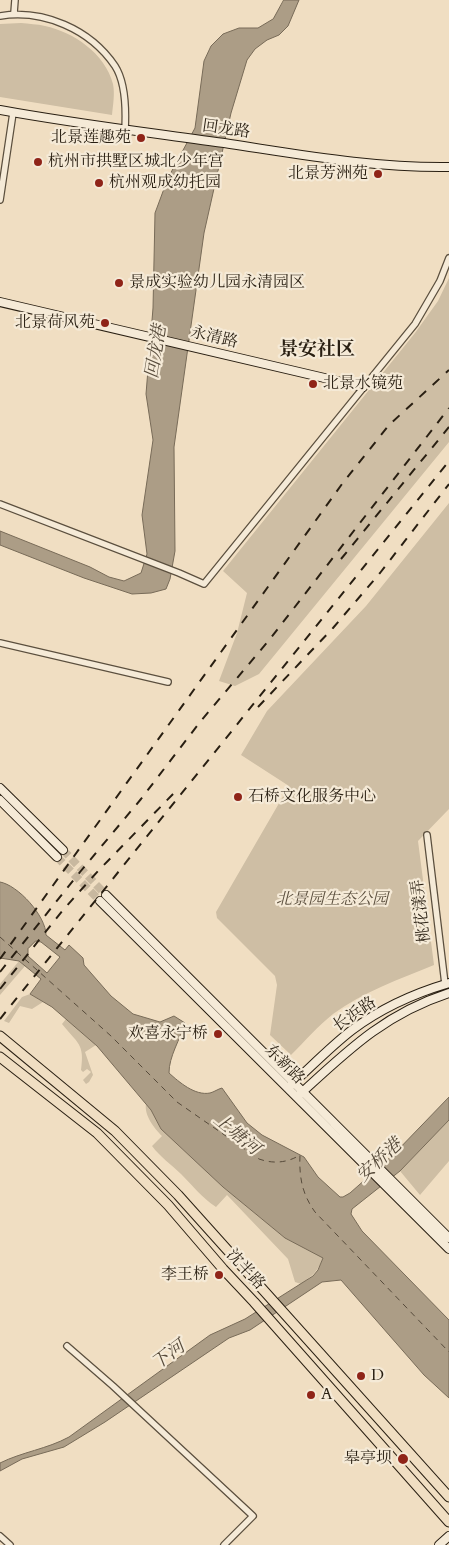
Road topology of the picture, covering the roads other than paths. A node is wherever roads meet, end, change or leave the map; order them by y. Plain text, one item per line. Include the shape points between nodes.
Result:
1 (15, 0) edge
2 (14, 14) junction
3 (0, 16) edge
4 (0, 110) edge
5 (13, 113) junction
6 (125, 130) junction
7 (449, 167) edge
8 (0, 200) edge
9 (449, 258) edge
10 (0, 302) edge
11 (363, 388) junction
12 (0, 504) edge
13 (0, 643) edge
14 (168, 682) dead end
15 (0, 788) edge
16 (0, 800) edge
17 (427, 835) dead end
18 (63, 850) tunnel mouth
19 (57, 857) tunnel mouth
20 (103, 898) tunnel mouth
21 (447, 984) edge
22 (449, 993) edge
23 (0, 1036) edge
24 (0, 1057) edge
25 (291, 1086) junction
26 (300, 1095) junction
27 (388, 1183) junction
28 (449, 1238) edge
29 (449, 1249) edge
30 (67, 1346) dead end
31 (449, 1497) edge
32 (449, 1522) edge
33 (0, 1536) edge
34 (449, 1536) edge
35 (10, 1545) edge
36 (224, 1545) edge
37 (439, 1545) edge

1 - 2 street
2 - 3 street
2 - 6 street via 50,18 82,34 100,49 116,67 124,90
4 - 5 main road, 回龙路
5 - 6 main road, 回龙路
5 - 8 street
6 - 7 main road, 回龙路 via 342,161
9 - 11 street via 415,324
10 - 11 main road, 永清路
11 - 12 street via 204,584
13 - 14 street
15 - 18 main road
16 - 19 main road
17 - 21 street, 桃花漾弄
20 - 25 main road, 东新路
21 - 25 main road, 长浜路 via 414,995 367,1020 342,1038
22 - 26 main road, 长浜路 via 408,1009 380,1026 352,1046
23 - 31 main road, 沈半路 via 115,1131 178,1195
24 - 32 main road, 沈半路 via 97,1133 168,1205
25 - 26 main road, 东新路
26 - 27 main road, 东新路 via 369,1169
26 - 27 main road, 东新路 via 376,1164
27 - 28 main road, 东新路
27 - 29 main road, 东新路
30 - 36 street via 253,1516
33 - 35 street
34 - 37 main road

